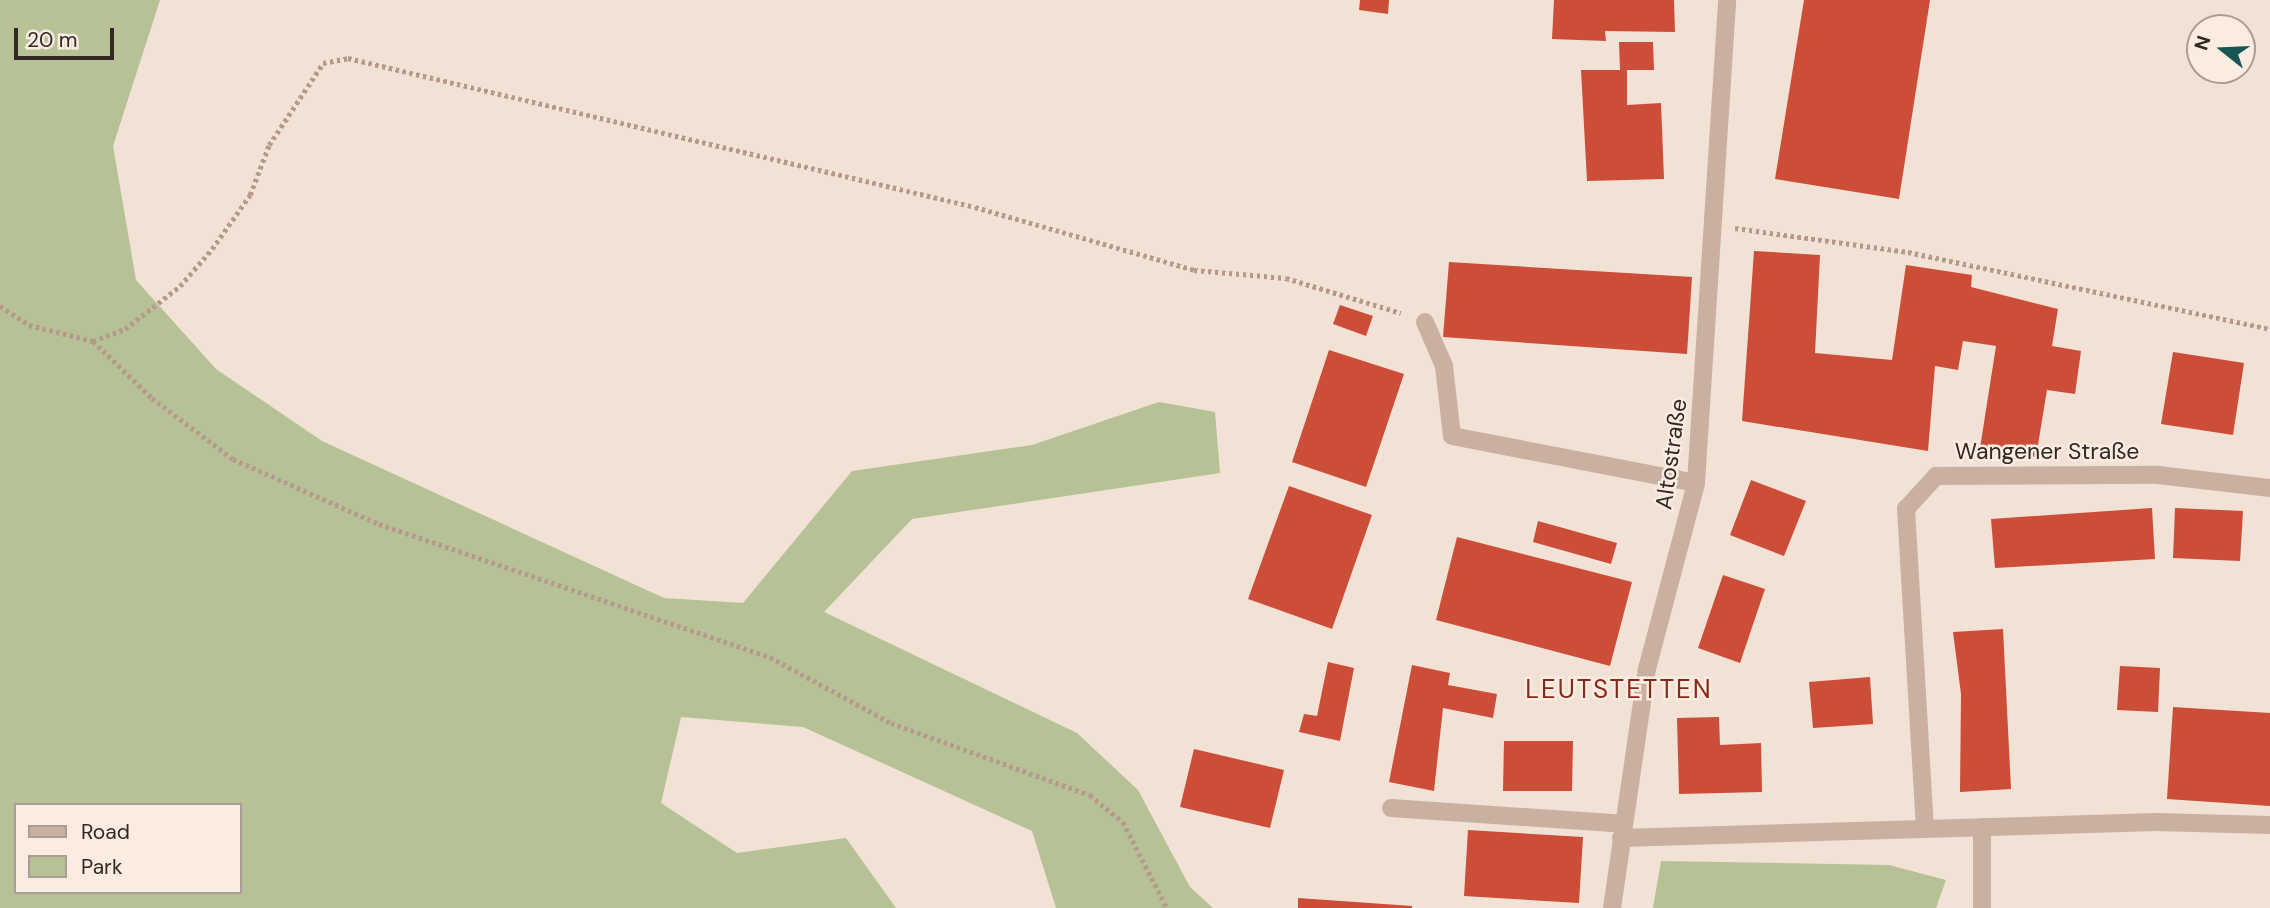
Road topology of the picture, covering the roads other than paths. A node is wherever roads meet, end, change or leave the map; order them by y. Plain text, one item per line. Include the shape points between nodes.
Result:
1 (1727, 0) edge
2 (1425, 322) road end
3 (1696, 483) junction
4 (2270, 488) edge
5 (1391, 808) dead end
6 (2270, 825) edge
7 (1982, 827) junction
8 (1925, 829) junction
9 (1622, 831) junction
10 (1612, 908) edge
11 (1982, 908) edge

1 - 3 street, Altostraße
2 - 3 street via 1444,366 1452,436
3 - 9 street, Altostraße via 1647,669
4 - 8 street, Wangener Straße via 2158,475 1936,476 1906,509
5 - 9 street
6 - 7 street
7 - 8 street
7 - 11 street
8 - 9 street
9 - 10 street, Altostraße

